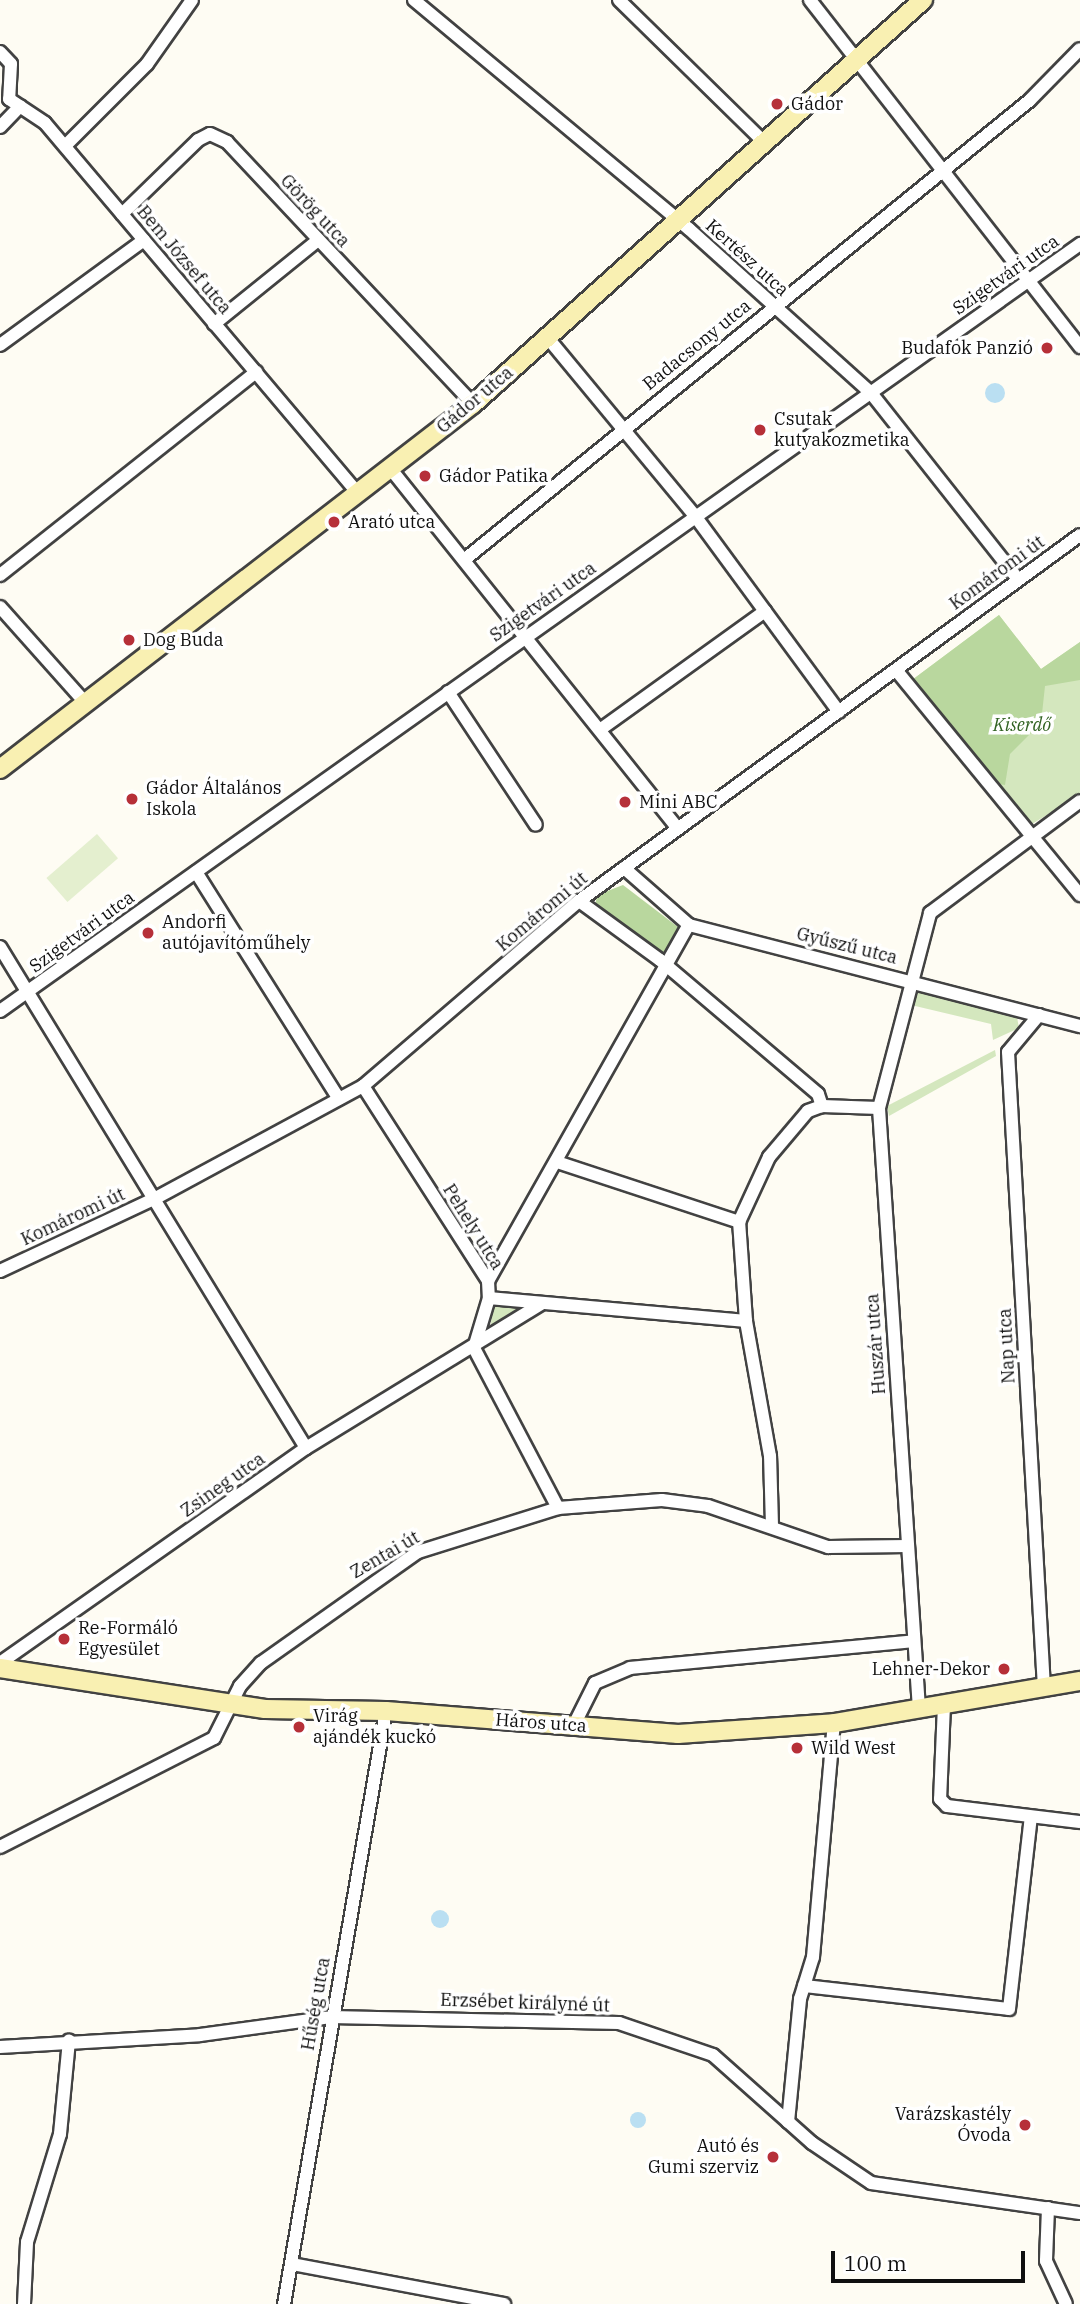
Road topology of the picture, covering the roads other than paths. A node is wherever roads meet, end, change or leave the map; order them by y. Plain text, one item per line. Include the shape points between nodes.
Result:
1 (192, 0) edge
2 (414, 0) edge
3 (619, 0) edge
4 (810, 0) edge
5 (923, 0) edge
6 (1080, 49) edge
7 (0, 52) edge
8 (856, 57) junction
9 (20, 106) junction
10 (0, 127) edge
11 (762, 140) junction
12 (65, 146) junction
13 (947, 169) junction
14 (122, 214) junction
15 (676, 218) junction
16 (144, 240) junction
17 (318, 240) junction
18 (1080, 244) edge
19 (1031, 278) junction
20 (775, 306) junction
21 (214, 324) junction
22 (547, 337) junction
23 (0, 345) edge
24 (1080, 347) edge
25 (256, 372) junction
26 (871, 393) junction
27 (473, 404) junction
28 (622, 428) junction
29 (390, 468) junction
30 (358, 493) junction
31 (695, 516) junction
32 (1080, 535) edge
33 (464, 560) junction
34 (0, 575) edge
35 (1018, 579) junction
36 (0, 607) edge
37 (765, 611) junction
38 (524, 636) junction
39 (896, 670) junction
40 (448, 692) junction
41 (83, 700) junction
42 (839, 712) junction
43 (601, 729) junction
44 (0, 769) edge
45 (1080, 801) edge
46 (536, 825) dead end
47 (677, 828) junction
48 (1029, 836) junction
49 (624, 869) junction
50 (196, 872) junction
51 (1080, 895) edge
52 (579, 901) junction
53 (689, 925) junction
54 (0, 947) edge
55 (666, 969) junction
56 (909, 980) junction
57 (29, 992) junction
58 (0, 1011) edge
59 (1039, 1015) junction
60 (1080, 1026) edge
61 (363, 1086) junction
62 (339, 1099) junction
63 (822, 1106) junction
64 (879, 1108) junction
65 (557, 1162) junction
66 (154, 1199) junction
67 (739, 1222) junction
68 (0, 1271) edge
69 (488, 1281) junction
70 (489, 1297) junction
71 (541, 1304) junction
72 (746, 1321) junction
73 (474, 1348) junction
74 (306, 1447) junction
75 (558, 1508) junction
76 (772, 1526) junction
77 (908, 1546) junction
78 (914, 1641) junction
79 (0, 1666) edge
80 (1080, 1681) edge
81 (1044, 1688) junction
82 (944, 1704) junction
83 (231, 1706) junction
84 (919, 1709) junction
85 (386, 1711) junction
86 (834, 1723) junction
87 (574, 1725) junction
88 (1031, 1817) junction
89 (1080, 1822) edge
90 (0, 1847) edge
91 (804, 1986) junction
92 (331, 2017) junction
93 (69, 2040) junction
94 (0, 2047) edge
95 (788, 2122) junction
96 (1048, 2207) junction
97 (1080, 2213) edge
98 (292, 2264) junction
99 (458, 2301) edge
100 (24, 2304) edge
101 (284, 2304) edge
102 (504, 2304) edge
103 (1066, 2304) edge

1 - 12 street via 147,64
2 - 15 street, Kertész utca
3 - 11 street
4 - 8 street
5 - 8 street, Gádor utca
6 - 13 street, Badacsony utca via 1030,100
7 - 9 street, Bem József utca via 11,64 7,96
8 - 11 street, Gádor utca
8 - 13 street
9 - 10 street
9 - 12 street, Bem József utca
11 - 15 street, Gádor utca
12 - 14 street, Bem József utca
13 - 19 street
13 - 20 street, Badacsony utca
14 - 16 street, Bem József utca
14 - 17 street, Görög utca via 210,134 227,142
15 - 20 street, Kertész utca
15 - 22 street, Gádor utca
16 - 21 street, Bem József utca
16 - 23 street
17 - 21 street
17 - 27 street, Görög utca
18 - 19 street, Szigetvári utca
19 - 24 street
19 - 26 street, Szigetvári utca
20 - 26 street, Kertész utca
20 - 28 street, Badacsony utca
21 - 25 street, Bem József utca
22 - 27 street, Gádor utca
22 - 28 street
25 - 30 street, Bem József utca
25 - 34 street
26 - 31 street, Szigetvári utca
26 - 35 street, Kertész utca
27 - 29 street, Gádor utca
28 - 31 street
28 - 33 street, Badacsony utca
29 - 30 street, Gádor utca
29 - 33 street
30 - 41 street, Gádor utca
31 - 37 street
31 - 38 street, Szigetvári utca
32 - 35 street, Komáromi út
33 - 38 street
35 - 39 street, Komáromi út
36 - 41 street
37 - 42 street
37 - 43 street
38 - 40 street, Szigetvári utca
38 - 43 street
39 - 42 street, Komáromi út
39 - 48 street
40 - 46 street
40 - 50 street, Szigetvári utca
41 - 44 street, Gádor utca
42 - 47 street, Komáromi út
43 - 47 street
45 - 48 street, Huszár utca
47 - 49 street, Komáromi út
48 - 51 street
48 - 56 street, Huszár utca via 930,912
49 - 52 street, Komáromi út
49 - 53 street, Gyűszű utca
50 - 57 street, Szigetvári utca
50 - 62 street
52 - 55 street
52 - 61 street, Komáromi út
53 - 55 street
53 - 56 street, Gyűszű utca
54 - 57 street
55 - 63 street via 818,1094
55 - 65 street
56 - 59 street, Gyűszű utca
56 - 64 street, Huszár utca
57 - 58 street, Szigetvári utca
57 - 66 street
59 - 60 street, Gyűszű utca
59 - 81 street, Nap utca via 1009,1052
61 - 62 street, Komáromi út
61 - 69 street, Pehely utca
62 - 66 street, Komáromi út
63 - 64 street
63 - 67 street via 808,1111 769,1157
64 - 77 street, Huszár utca
65 - 67 street
65 - 69 street
66 - 68 street, Komáromi út
66 - 74 street
67 - 72 street
69 - 70 street, Pehely utca
70 - 71 street
70 - 73 street, Pehely utca
71 - 72 street
71 - 73 street, Zsineg utca
72 - 76 street via 770,1456
73 - 74 street, Zsineg utca
73 - 75 street
74 - 79 street, Zsineg utca
75 - 76 street, Zentai út via 662,1500 708,1506
75 - 83 street, Zentai út via 418,1552 377,1576 261,1663
76 - 77 street, Zentai út via 828,1548
77 - 78 street, Huszár utca
78 - 84 street, Huszár utca
78 - 87 street via 630,1668 595,1683
79 - 83 street, Háros utca
80 - 81 street, Háros utca
81 - 82 street, Háros utca
82 - 84 street, Háros utca
82 - 88 street via 940,1798 947,1806
83 - 85 street, Háros utca
83 - 90 street, Zentai út via 214,1738
84 - 86 street, Háros utca
85 - 87 street, Háros utca
85 - 92 street, Hűség utca
86 - 87 street, Háros utca via 714,1734
86 - 91 street via 813,1957
88 - 89 street
88 - 91 street via 1009,2009
91 - 95 street
92 - 93 street, Erzsébet királyné út via 200,2035
92 - 95 street, Erzsébet királyné út via 585,2019 653,2030 734,2069
92 - 98 street, Hűség utca
93 - 94 street, Erzsébet királyné út
93 - 100 street via 60,2134 27,2242
95 - 96 street, Erzsébet királyné út via 879,2185
96 - 97 street, Erzsébet királyné út
96 - 103 street via 1046,2261
98 - 99 street
98 - 101 street, Hűség utca
99 - 102 street

